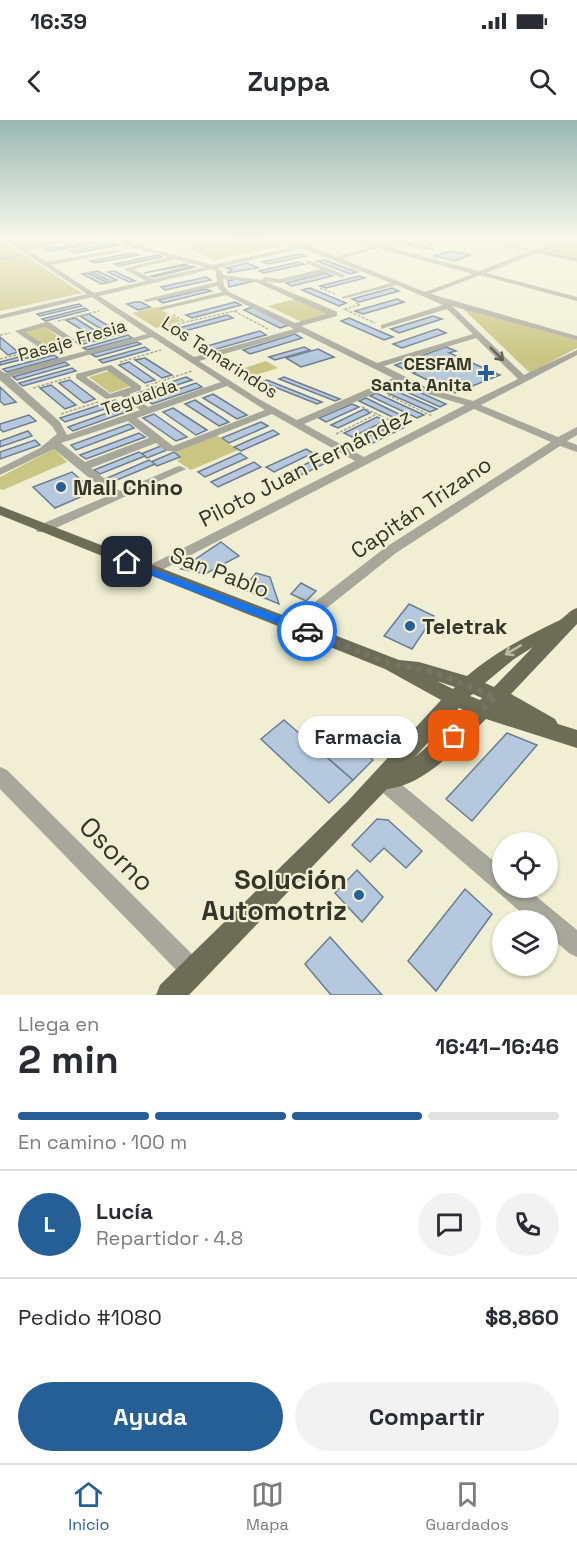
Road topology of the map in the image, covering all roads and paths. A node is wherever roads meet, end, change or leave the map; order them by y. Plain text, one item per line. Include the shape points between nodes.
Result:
1 (66, 278) edge
2 (145, 278) edge
3 (166, 278) edge
4 (265, 278) edge
5 (294, 278) edge
6 (385, 278) edge
7 (466, 278) edge
8 (497, 278) edge
9 (260, 279) junction
10 (220, 280) junction
11 (152, 281) junction
12 (398, 283) junction
13 (320, 288) dead end
14 (227, 292) junction
15 (426, 294) junction
16 (93, 295) junction
17 (344, 298) junction
18 (577, 298) edge
19 (147, 300) dead end
20 (445, 303) junction
21 (254, 306) junction
22 (113, 307) junction
23 (161, 308) dead end
24 (234, 311) junction
25 (14, 314) junction
26 (0, 317) edge
27 (137, 323) junction
28 (46, 324) junction
29 (577, 325) edge
30 (34, 327) junction
31 (298, 327) junction
32 (384, 327) joint
33 (151, 332) junction
34 (562, 333) junction
35 (280, 335) junction
36 (478, 335) junction
37 (577, 338) edge
38 (71, 340) junction
39 (59, 343) junction
40 (172, 346) junction
41 (43, 348) junction
42 (577, 351) edge
43 (77, 355) junction
44 (0, 359) edge
45 (192, 360) junction
46 (376, 366) junction
47 (108, 367) junction
48 (203, 367) junction
49 (95, 371) junction
50 (1, 376) edge
51 (79, 376) junction
52 (401, 378) junction
53 (522, 378) junction
54 (227, 383) junction
55 (138, 388) junction
56 (377, 391) junction
57 (20, 392) junction
58 (122, 393) junction
59 (109, 397) junction
60 (349, 401) junction
61 (471, 404) junction
62 (147, 411) junction
63 (272, 411) junction
64 (377, 414) junction
65 (129, 417) junction
66 (49, 418) junction
67 (441, 420) junction
68 (295, 424) junction
69 (577, 430) edge
70 (416, 432) junction
71 (156, 439) junction
72 (324, 440) junction
73 (58, 442) junction
74 (560, 442) junction
75 (577, 449) edge
76 (362, 460) junction
77 (83, 466) junction
78 (180, 468) dead end
79 (0, 472) edge
80 (119, 496) junction
81 (0, 510) edge
82 (42, 529) junction
83 (148, 571) junction
84 (571, 620) edge
85 (294, 626) junction
86 (462, 692) junction
87 (490, 703) junction
88 (577, 739) edge
89 (0, 776) edge
90 (382, 780) junction
91 (492, 874) edge
92 (521, 898) edge
93 (577, 945) edge
94 (193, 971) junction
95 (170, 995) edge

1 - 16 street, Los Tamarindos
2 - 11 street
3 - 11 street
4 - 9 street
5 - 9 street
6 - 12 street
7 - 15 street
8 - 18 street
9 - 10 street
9 - 31 street via 334,314
10 - 14 street
10 - 19 street
11 - 16 street
12 - 15 street
12 - 17 street
13 - 17 path
14 - 21 street
14 - 23 street
15 - 20 street
16 - 22 street, Los Tamarindos
16 - 25 street
17 - 32 path via 360,305 344,309
20 - 32 street
20 - 34 street
20 - 36 street
21 - 24 path
21 - 31 street
22 - 27 street, Los Tamarindos
22 - 28 path
24 - 33 path
24 - 35 path
25 - 26 street
25 - 30 street
27 - 33 street, Los Tamarindos
27 - 38 path
28 - 30 street
28 - 38 street
29 - 34 street
30 - 41 street via 19,331
31 - 35 street
31 - 46 street
33 - 40 street, Los Tamarindos
33 - 43 street, Pasaje Fresia
34 - 37 street
35 - 45 street
36 - 46 street
36 -> 53 street
38 - 39 street
39 - 41 street
39 - 43 street
40 - 45 street, Los Tamarindos
40 - 47 path
41 - 44 path
42 - 53 street, Piloto Juan Fernández
43 - 49 street
43 - 50 street, Pasaje Fresia
45 - 48 street, Los Tamarindos
46 - 52 street
47 - 49 street
47 - 55 street
48 - 54 street, Los Tamarindos
48 - 55 path
49 - 51 street
50 - 57 street
51 - 57 path
51 - 59 street
52 - 56 street
52 - 61 street via 435,394
53 - 61 street, Piloto Juan Fernández
54 - 62 street, Tegualda
54 - 63 street, Los Tamarindos
55 - 58 street
56 - 60 street
56 - 67 path
57 - 66 street
58 - 59 street
58 - 62 street
59 - 66 path
60 - 64 path
60 - 68 street
61 - 67 street, Piloto Juan Fernández
61 - 74 street
62 - 65 street, Tegualda
63 - 68 street, Los Tamarindos
63 - 71 street via 174,449
64 - 70 path
64 - 72 path
65 - 71 street
65 - 73 street, Tegualda
66 - 73 street via 60,429
67 - 70 street, Piloto Juan Fernández
68 - 72 street, Los Tamarindos
69 - 74 street, Capitán Trizano
70 - 76 street, Piloto Juan Fernández
71 - 77 street
72 - 76 street, Los Tamarindos
73 - 77 street
73 - 79 street, Tegualda
74 - 75 street
74 - 85 street, Capitán Trizano via 392,550
76 - 83 street, Piloto Juan Fernández
77 - 80 street
78 - 80 street
80 - 82 street
81 - 82 main road, San Pablo
82 - 83 main road, San Pablo
83 - 85 main road, San Pablo
84 -> 86 main road via 506,653
84 - 87 main road
85 - 86 main road, San Pablo
86 - 87 main road, San Pablo
86 - 90 main road
87 - 88 main road, San Pablo
87 - 90 main road via 419,767 399,778
89 - 94 street, Osorno
90 - 91 street
90 - 94 main road
92 - 93 street
94 - 95 main road

